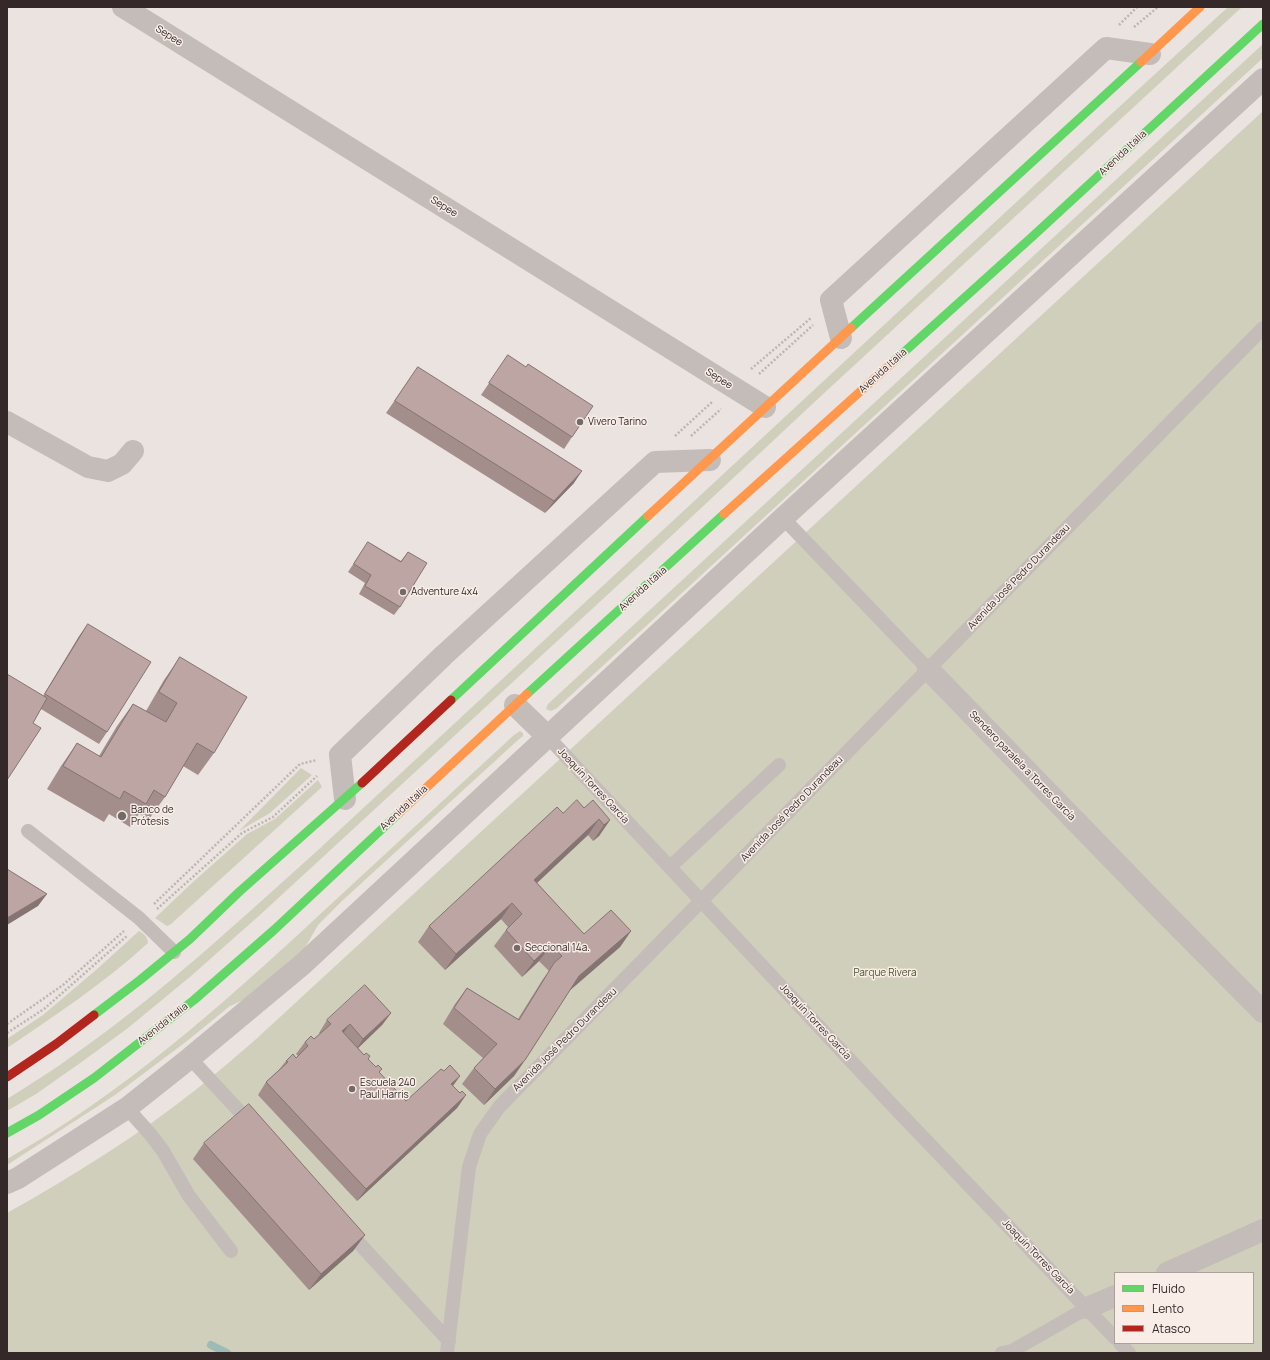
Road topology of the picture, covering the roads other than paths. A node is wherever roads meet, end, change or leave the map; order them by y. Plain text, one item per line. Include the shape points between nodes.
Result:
1 (124, 7) edge
2 (1198, 8) edge
3 (1263, 24) edge
4 (1150, 54) junction
5 (1263, 79) edge
6 (1263, 328) edge
7 (840, 338) junction
8 (765, 407) junction
9 (7, 422) edge
10 (133, 451) dead end
11 (710, 460) junction
12 (783, 518) junction
13 (928, 670) junction
14 (515, 705) junction
15 (548, 737) junction
16 (779, 764) dead end
17 (345, 799) junction
18 (28, 831) dead end
19 (670, 867) junction
20 (702, 901) junction
21 (174, 952) junction
22 (1263, 1012) edge
23 (190, 1058) junction
24 (7, 1077) edge
25 (126, 1108) junction
26 (7, 1134) edge
27 (263, 1137) edge
28 (7, 1183) edge
29 (337, 1219) edge
30 (1263, 1230) edge
31 (231, 1251) dead end
32 (1168, 1272) edge
33 (1114, 1296) edge
34 (1087, 1308) junction
35 (1114, 1337) edge
36 (1121, 1344) edge
37 (448, 1347) edge
38 (1002, 1353) edge
39 (1129, 1353) edge

1 - 8 street, Sepee
2 - 4 main road
3 - 14 main road, Avenida Italia
4 - 7 main road
4 - 7 street via 1106,48 832,300
5 - 12 street
6 - 13 lane, Avenida José Pedro Durandeau
7 - 8 main road
8 - 11 main road
9 - 10 street via 88,466 108,471 122,464
11 - 17 main road
11 - 17 street via 655,462 444,655 340,755
12 - 13 lane, Sendero paralela a Torres García
12 - 15 street
13 - 20 lane, Avenida José Pedro Durandeau
13 - 22 street, Sendero paralela a Torres García
14 - 15 street, Joaquín Torres García
14 - 26 main road, Avenida Italia via 274,930 194,1000 94,1078
15 - 19 lane, Joaquín Torres García
15 - 23 street via 303,964
16 - 19 lane
17 - 21 main road
18 - 21 lane via 141,920
19 - 20 lane, Joaquín Torres García
20 - 34 lane, Joaquín Torres García via 900,1114
20 - 37 lane, Avenida José Pedro Durandeau via 499,1107 480,1134 469,1167
21 - 24 main road via 56,1044
23 - 25 street
23 - 27 lane
25 - 28 street
25 - 31 lane via 163,1151 189,1196
29 - 37 lane
30 - 32 street
33 - 34 street
34 - 35 lane, Joaquín Torres García
34 - 38 lane via 1012,1351
36 - 39 lane

